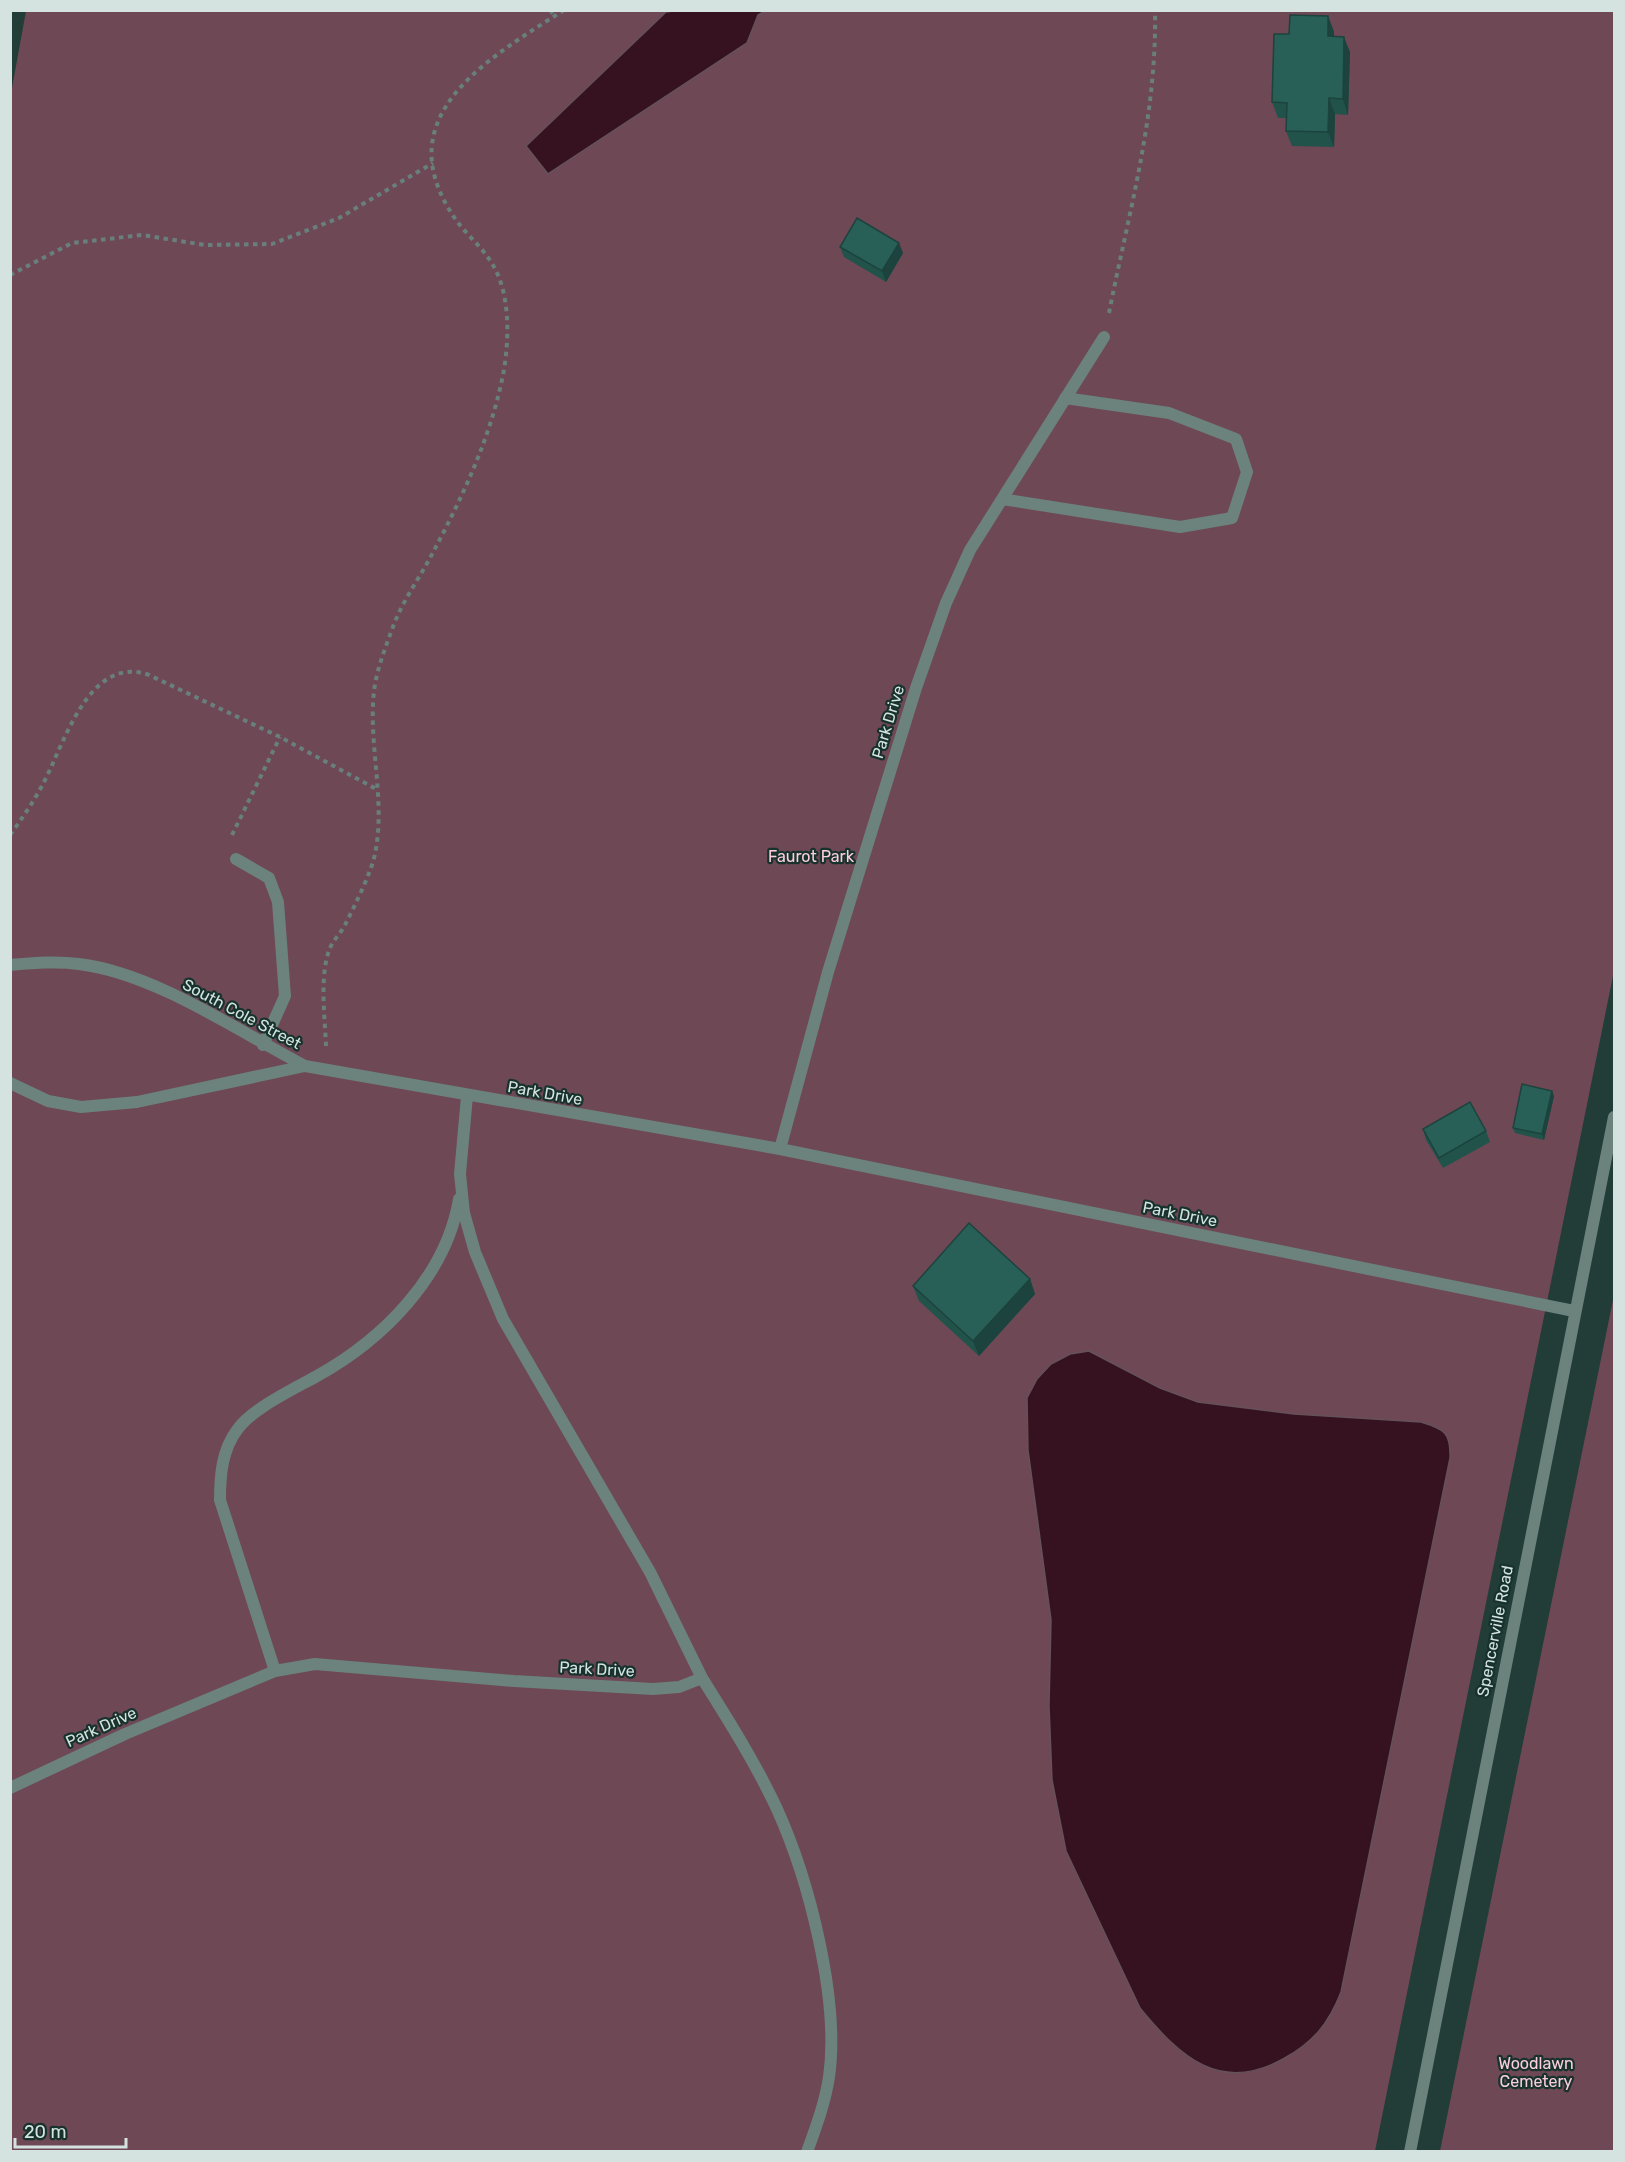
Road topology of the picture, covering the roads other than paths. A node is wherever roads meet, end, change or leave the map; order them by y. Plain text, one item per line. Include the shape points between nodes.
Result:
1 (1104, 337) road end
2 (1065, 398) junction
3 (1002, 499) junction
4 (236, 859) road end
5 (10, 965) edge
6 (264, 1045) junction
7 (305, 1066) junction
8 (10, 1083) edge
9 (467, 1096) junction
10 (1614, 1117) edge
11 (780, 1149) junction
12 (461, 1181) junction
13 (1574, 1311) junction
14 (275, 1671) junction
15 (702, 1678) junction
16 (10, 1788) edge
17 (807, 2151) edge
18 (1410, 2151) edge

1 - 2 street, Park Drive
2 - 3 street, Park Drive
2 - 3 street via 1169,413 1236,439 1247,472 1232,518 1180,527
3 - 11 street, Park Drive via 970,550 916,687 828,972
4 - 6 street via 269,878 278,902 285,996
5 - 6 street, South Cole Street via 59,962 117,972 182,1000
6 - 7 street, South Cole Street
7 - 8 street, South Cole Street via 137,1102 81,1107 48,1101
7 - 9 street, Park Drive
9 - 11 street, Park Drive
9 - 12 street
10 - 13 street, Spencerville Road
11 - 13 street, Park Drive
12 - 14 street via 452,1227 436,1260 390,1323 368,1344 257,1412 238,1428 227,1448 220,1476 220,1500
12 - 15 street via 464,1213 475,1252 503,1319 650,1572
13 - 18 street, Spencerville Road
14 - 15 street, Park Drive via 315,1664 653,1689 679,1687
14 - 16 street, Park Drive
15 - 17 street via 741,1740 777,1809 796,1859 823,1966 830,2021 829,2076 821,2114

